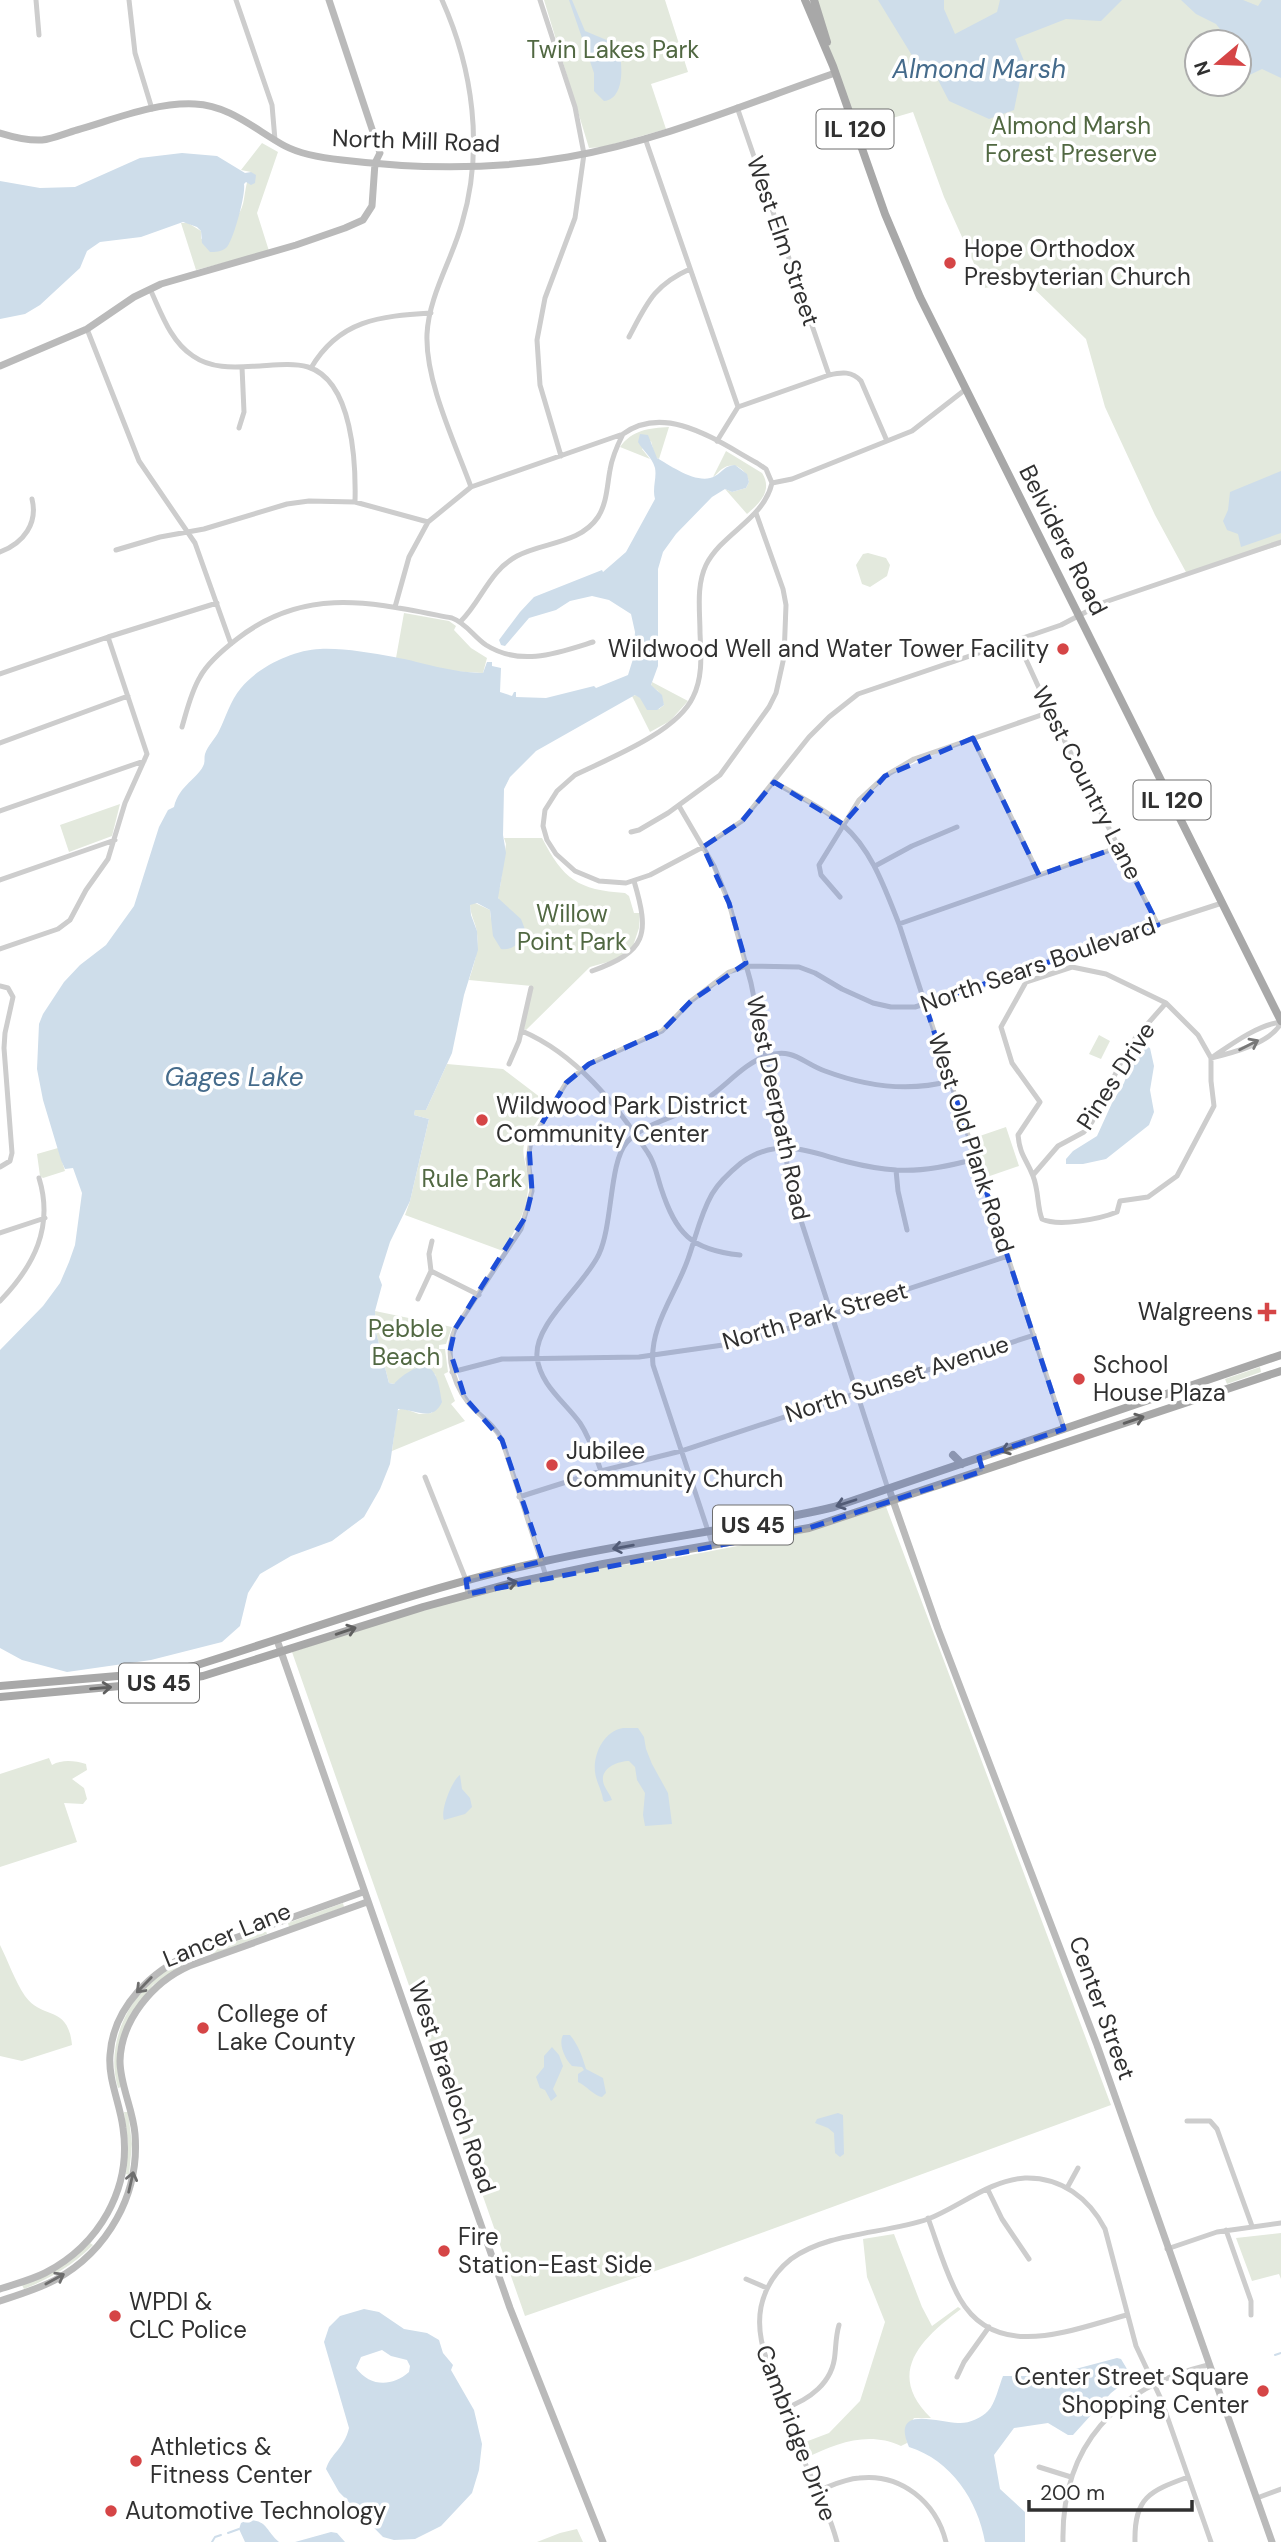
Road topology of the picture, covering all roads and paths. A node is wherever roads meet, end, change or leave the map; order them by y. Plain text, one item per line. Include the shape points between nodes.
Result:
1 (36, 0) edge
2 (129, 0) edge
3 (236, 0) edge
4 (329, 0) edge
5 (442, 0) edge
6 (540, 0) edge
7 (805, 0) edge
8 (814, 0) edge
9 (39, 35) dead end
10 (834, 69) junction
11 (737, 107) junction
12 (152, 108) junction
13 (0, 133) edge
14 (645, 138) junction
15 (275, 140) junction
16 (584, 154) junction
17 (375, 163) junction
18 (472, 166) junction
19 (690, 269) junction
20 (150, 289) junction
21 (431, 313) junction
22 (87, 329) junction
23 (629, 337) dead end
24 (0, 366) edge
25 (242, 367) junction
26 (311, 368) junction
27 (829, 375) junction
28 (966, 389) junction
29 (738, 407) junction
30 (239, 428) dead end
31 (623, 434) junction
32 (717, 441) junction
33 (887, 441) junction
34 (561, 456) junction
35 (772, 483) junction
36 (471, 487) junction
37 (32, 499) dead end
38 (355, 502) junction
39 (756, 513) junction
40 (428, 522) junction
41 (189, 532) junction
42 (1281, 542) edge
43 (116, 550) dead end
44 (0, 551) edge
45 (217, 603) junction
46 (395, 607) junction
47 (1080, 615) junction
48 (461, 621) junction
49 (108, 636) junction
50 (1017, 640) junction
51 (593, 642) dead end
52 (231, 644) junction
53 (0, 674) edge
54 (128, 696) junction
55 (1050, 712) junction
56 (181, 727) dead end
57 (973, 738) junction
58 (0, 743) edge
59 (144, 761) junction
60 (774, 782) junction
61 (679, 806) junction
62 (0, 811) edge
63 (843, 824) junction
64 (957, 827) dead end
65 (631, 832) dead end
66 (115, 840) junction
67 (703, 847) junction
68 (1119, 847) junction
69 (875, 866) junction
70 (1039, 875) junction
71 (0, 880) edge
72 (634, 881) junction
73 (840, 897) dead end
74 (1223, 903) junction
75 (899, 924) junction
76 (1158, 925) junction
77 (0, 949) edge
78 (747, 966) junction
79 (592, 971) dead end
80 (0, 986) edge
81 (531, 988) dead end
82 (1166, 1003) junction
83 (925, 1004) junction
84 (1281, 1022) edge
85 (522, 1031) junction
86 (766, 1056) junction
87 (1211, 1058) junction
88 (509, 1064) dead end
89 (582, 1069) junction
90 (950, 1081) junction
91 (635, 1135) junction
92 (782, 1147) junction
93 (975, 1159) junction
94 (0, 1167) edge
95 (896, 1170) junction
96 (1032, 1175) junction
97 (39, 1178) dead end
98 (44, 1217) junction
99 (907, 1230) dead end
100 (0, 1233) edge
101 (432, 1241) dead end
102 (693, 1242) junction
103 (740, 1255) dead end
104 (1008, 1256) junction
105 (431, 1271) junction
106 (479, 1295) junction
107 (418, 1299) dead end
108 (0, 1301) edge
109 (832, 1315) junction
110 (1034, 1335) junction
111 (1281, 1355) edge
112 (652, 1356) junction
113 (537, 1357) junction
114 (1281, 1371) edge
115 (452, 1372) junction
116 (858, 1392) junction
117 (1065, 1429) junction
118 (681, 1451) junction
119 (979, 1458) junction
120 (601, 1471) junction
121 (983, 1471) junction
122 (425, 1477) dead end
123 (888, 1489) junction
124 (519, 1497) junction
125 (892, 1501) junction
126 (709, 1533) junction
127 (713, 1546) junction
128 (543, 1562) junction
129 (546, 1576) junction
130 (466, 1580) junction
131 (468, 1594) junction
132 (276, 1640) junction
133 (281, 1652) junction
134 (0, 1686) edge
135 (0, 1697) edge
136 (363, 1892) junction
137 (367, 1902) junction
138 (1187, 2121) dead end
139 (1077, 2168) dead end
140 (1068, 2188) junction
141 (988, 2190) junction
142 (928, 2218) junction
143 (1281, 2223) edge
144 (1252, 2226) junction
145 (1226, 2230) junction
146 (1167, 2249) junction
147 (1029, 2259) dead end
148 (746, 2279) dead end
149 (767, 2288) junction
150 (0, 2289) edge
151 (0, 2301) edge
152 (1127, 2315) junction
153 (1251, 2315) dead end
154 (839, 2325) dead end
155 (989, 2327) junction
156 (1208, 2365) junction
157 (957, 2376) dead end
158 (1153, 2384) junction
159 (783, 2409) junction
160 (1039, 2467) dead end
161 (1071, 2477) junction
162 (1188, 2477) junction
163 (1281, 2489) edge
164 (817, 2491) junction
165 (1257, 2498) junction
166 (603, 2542) edge
167 (836, 2542) edge
168 (946, 2542) edge
169 (1063, 2542) edge
170 (1135, 2542) edge
171 (1211, 2542) edge
172 (1272, 2542) edge

1 - 9 street
2 - 12 street via 135,53
3 - 15 street via 272,105
4 - 17 street via 377,139 380,153
5 - 18 street via 460,42 470,91
6 - 16 street via 575,107
7 - 10 main road, Belvidere Road / IL 120
8 - 10 main road, Belvidere Road / IL 120
10 - 11 street, North Mill Road
10 - 28 main road, Belvidere Road / IL 120 via 909,274
11 - 14 street, North Mill Road
11 - 27 street, West Elm Street
12 - 13 street, North Mill Road via 45,139
12 - 15 street, North Mill Road via 187,103 212,106
14 - 16 street, North Mill Road
14 - 19 street
15 - 17 street, North Mill Road via 306,154
16 - 18 street, North Mill Road
16 - 34 street via 575,218 545,298 537,340 540,384
17 - 18 street, North Mill Road
17 - 20 street via 372,206 363,220
18 - 21 street via 462,224
19 - 23 street via 671,277 649,298
19 - 29 street
20 - 22 street
20 - 25 street via 184,349 207,363
21 - 26 street via 382,318 350,329 328,342
21 - 36 street via 427,333 430,368
22 - 24 street
22 - 41 street via 139,461
25 - 26 street via 285,364
25 - 30 street via 244,412
26 - 38 street via 333,387 346,417 352,439
27 - 29 street
27 - 33 street via 856,375
28 - 33 street via 912,431
28 - 47 main road, Belvidere Road / IL 120
29 - 32 street
31 - 32 street via 663,421
31 - 34 street
31 - 48 street via 610,467 604,506 594,523 575,536 509,561 496,571
32 - 35 street via 766,469
33 - 35 street
34 - 36 street
35 - 39 street
36 - 40 street
37 - 44 street via 36,513 31,524 16,543
38 - 40 street
38 - 41 street via 287,504
39 - 61 street via 786,605 780,681 769,707 728,766
39 - 72 street via 721,544 703,571 700,670 688,706 665,728 575,775 545,810 547,840 567,866 599,881
40 - 46 street via 409,557
41 - 43 street
41 - 45 street
42 - 47 street via 1105,602
45 - 49 street
45 - 52 street
46 - 48 street
46 - 52 street via 354,601 302,607 263,622
47 - 50 street
47 - 74 main road, Belvidere Road / IL 120
48 - 51 street via 493,649 520,657 550,655
49 - 53 street
49 - 54 street
50 - 55 street, West Country Lane
50 - 60 street via 858,694 815,730
52 - 56 street via 202,672
54 - 58 street
54 - 59 street via 148,754
55 - 57 street
55 - 68 street, West Country Lane
57 - 63 street via 914,759 885,776 859,800
57 - 70 street
59 - 62 street
59 - 66 street
60 - 63 street, West Old Plank Road
60 - 67 street via 742,821
61 - 65 street
61 - 67 street, West Deerpath Road
63 - 69 street, West Old Plank Road
63 - 73 street via 819,865 821,875
64 - 69 street
66 - 71 street
66 - 77 street via 71,918 58,929
67 - 72 street
67 - 78 street, West Deerpath Road via 726,894
68 - 70 street
68 - 76 street, West Country Lane
69 - 75 street, West Old Plank Road
70 - 75 street
72 - 79 street via 642,908 639,940 624,958
74 - 76 street, North Sears Boulevard
74 - 84 main road, Belvidere Road / IL 120
75 - 83 street, West Old Plank Road
76 - 83 street, North Sears Boulevard
78 - 83 street, North Sears Boulevard via 799,967 856,996 891,1007
78 - 86 street, West Deerpath Road
78 - 89 street, North Sears Boulevard via 737,968 691,1001 662,1031
80 - 94 street via 8,988 13,997 5,1033 12,1157
81 - 85 street
82 - 87 street via 1198,1035
82 - 96 street, Pines Drive via 1125,1054 1092,1122 1084,1132 1058,1146
82 - 96 street via 1106,974 1072,967 1026,982 1001,1027 1012,1063 1040,1102 1018,1135 1020,1152
83 - 90 street, West Old Plank Road
84 - 87 street via 1277,1031 1237,1052
85 - 88 street
85 - 89 street
86 - 90 street via 791,1054 823,1071 894,1087
86 - 91 street via 699,1104
86 - 92 street, West Deerpath Road
87 - 96 street via 1214,1106 1177,1176 1148,1197 1120,1201 1117,1212 1106,1217 1051,1224 1039,1212
89 - 91 street
89 - 106 street, North Sears Boulevard via 560,1092 531,1141 532,1191 526,1216
90 - 93 street, West Old Plank Road
91 - 102 street via 653,1163 676,1223
91 - 113 street via 618,1161 610,1219 599,1254 552,1317
92 - 95 street
92 - 102 street via 746,1159 722,1181 699,1220
92 - 109 street, West Deerpath Road
93 - 95 street via 930,1169
93 - 104 street, West Old Plank Road
95 - 99 street
97 - 98 street via 45,1196
98 - 100 street
98 - 108 street via 40,1242
101 - 105 street
102 - 103 street
102 - 112 street via 656,1329
104 - 109 street, North Park Street
104 - 110 street, West Old Plank Road
105 - 106 street
105 - 107 street
106 - 115 street, North Sears Boulevard via 452,1336
109 - 112 street, North Park Street via 737,1343
109 - 116 street, West Deerpath Road
110 - 116 street, North Sunset Avenue
110 - 117 street, West Old Plank Road
111 - 117 main road, US 45
112 - 113 street, North Park Street
112 - 118 street
113 - 115 street, North Park Street via 489,1361
113 - 120 street via 548,1385 587,1436
121 -> 114 main road, US 45
115 - 124 street, North Sears Boulevard via 465,1398 499,1434
116 - 118 street, North Sunset Avenue
116 - 123 street, West Deerpath Road
117 -> 119 main road, US 45
118 - 120 street, North Sunset Avenue
118 - 126 street
119 - 121 main road
119 - 123 main road, US 45
120 - 124 street, North Sunset Avenue
121 - 125 main road, US 45
122 - 130 street
123 - 125 street, Center Street
123 -> 126 main road, US 45 via 799,1516
124 - 128 street, North Sears Boulevard
125 - 127 main road, US 45 via 809,1528
125 - 146 street, Center Street via 1097,2045
126 - 127 street
126 -> 128 main road, US 45
127 - 129 main road, US 45
128 - 129 street, North Sears Boulevard
128 - 130 main road, US 45
131 -> 129 main road, US 45
130 - 131 street
130 - 132 main road, US 45
133 -> 131 main road, US 45
132 - 133 street, West Braeloch Road
132 - 134 main road, US 45 via 153,1673
135 -> 133 main road, US 45 via 203,1676
133 - 136 street, West Braeloch Road
136 - 137 street, West Braeloch Road
136 -> 150 street, Lancer Lane via 176,1960 142,1986 121,2016 110,2055 125,2140 120,2182 111,2208 93,2235 65,2260 38,2276
151 -> 137 street, Lancer Lane via 65,2273 93,2251 118,2217 135,2158 121,2051 131,2022 150,1994 189,1966
137 - 166 street, West Braeloch Road via 510,2308
138 - 144 street via 1210,2121 1217,2129
139 - 140 street
140 - 141 street, Cambridge Drive via 1024,2178
140 - 152 street, Cambridge Drive via 1090,2205 1105,2229
141 - 142 street, Cambridge Drive
141 - 147 street
142 - 149 street, Cambridge Drive via 810,2250 792,2259
142 - 155 street via 961,2301
143 - 144 street
144 - 145 street
145 - 146 street
145 - 153 street via 1251,2301
146 - 156 street, Center Street
148 - 149 street
149 - 159 street, Cambridge Drive via 759,2333
152 - 155 street via 1042,2337 1017,2337
152 - 158 street, Cambridge Drive
154 - 159 street via 827,2378 814,2394
155 - 157 street
156 - 158 street
156 - 165 street, Center Street
158 - 161 street via 1129,2398 1100,2426
158 - 162 street, Cambridge Drive
159 - 164 street, Cambridge Drive
160 - 161 street
161 - 169 street
162 - 170 street via 1157,2489 1143,2502 1136,2517
162 - 171 street, Cambridge Drive
163 - 165 street
164 - 167 street, Cambridge Drive
164 - 168 street via 858,2478 895,2482 928,2504
165 - 172 street, Center Street

